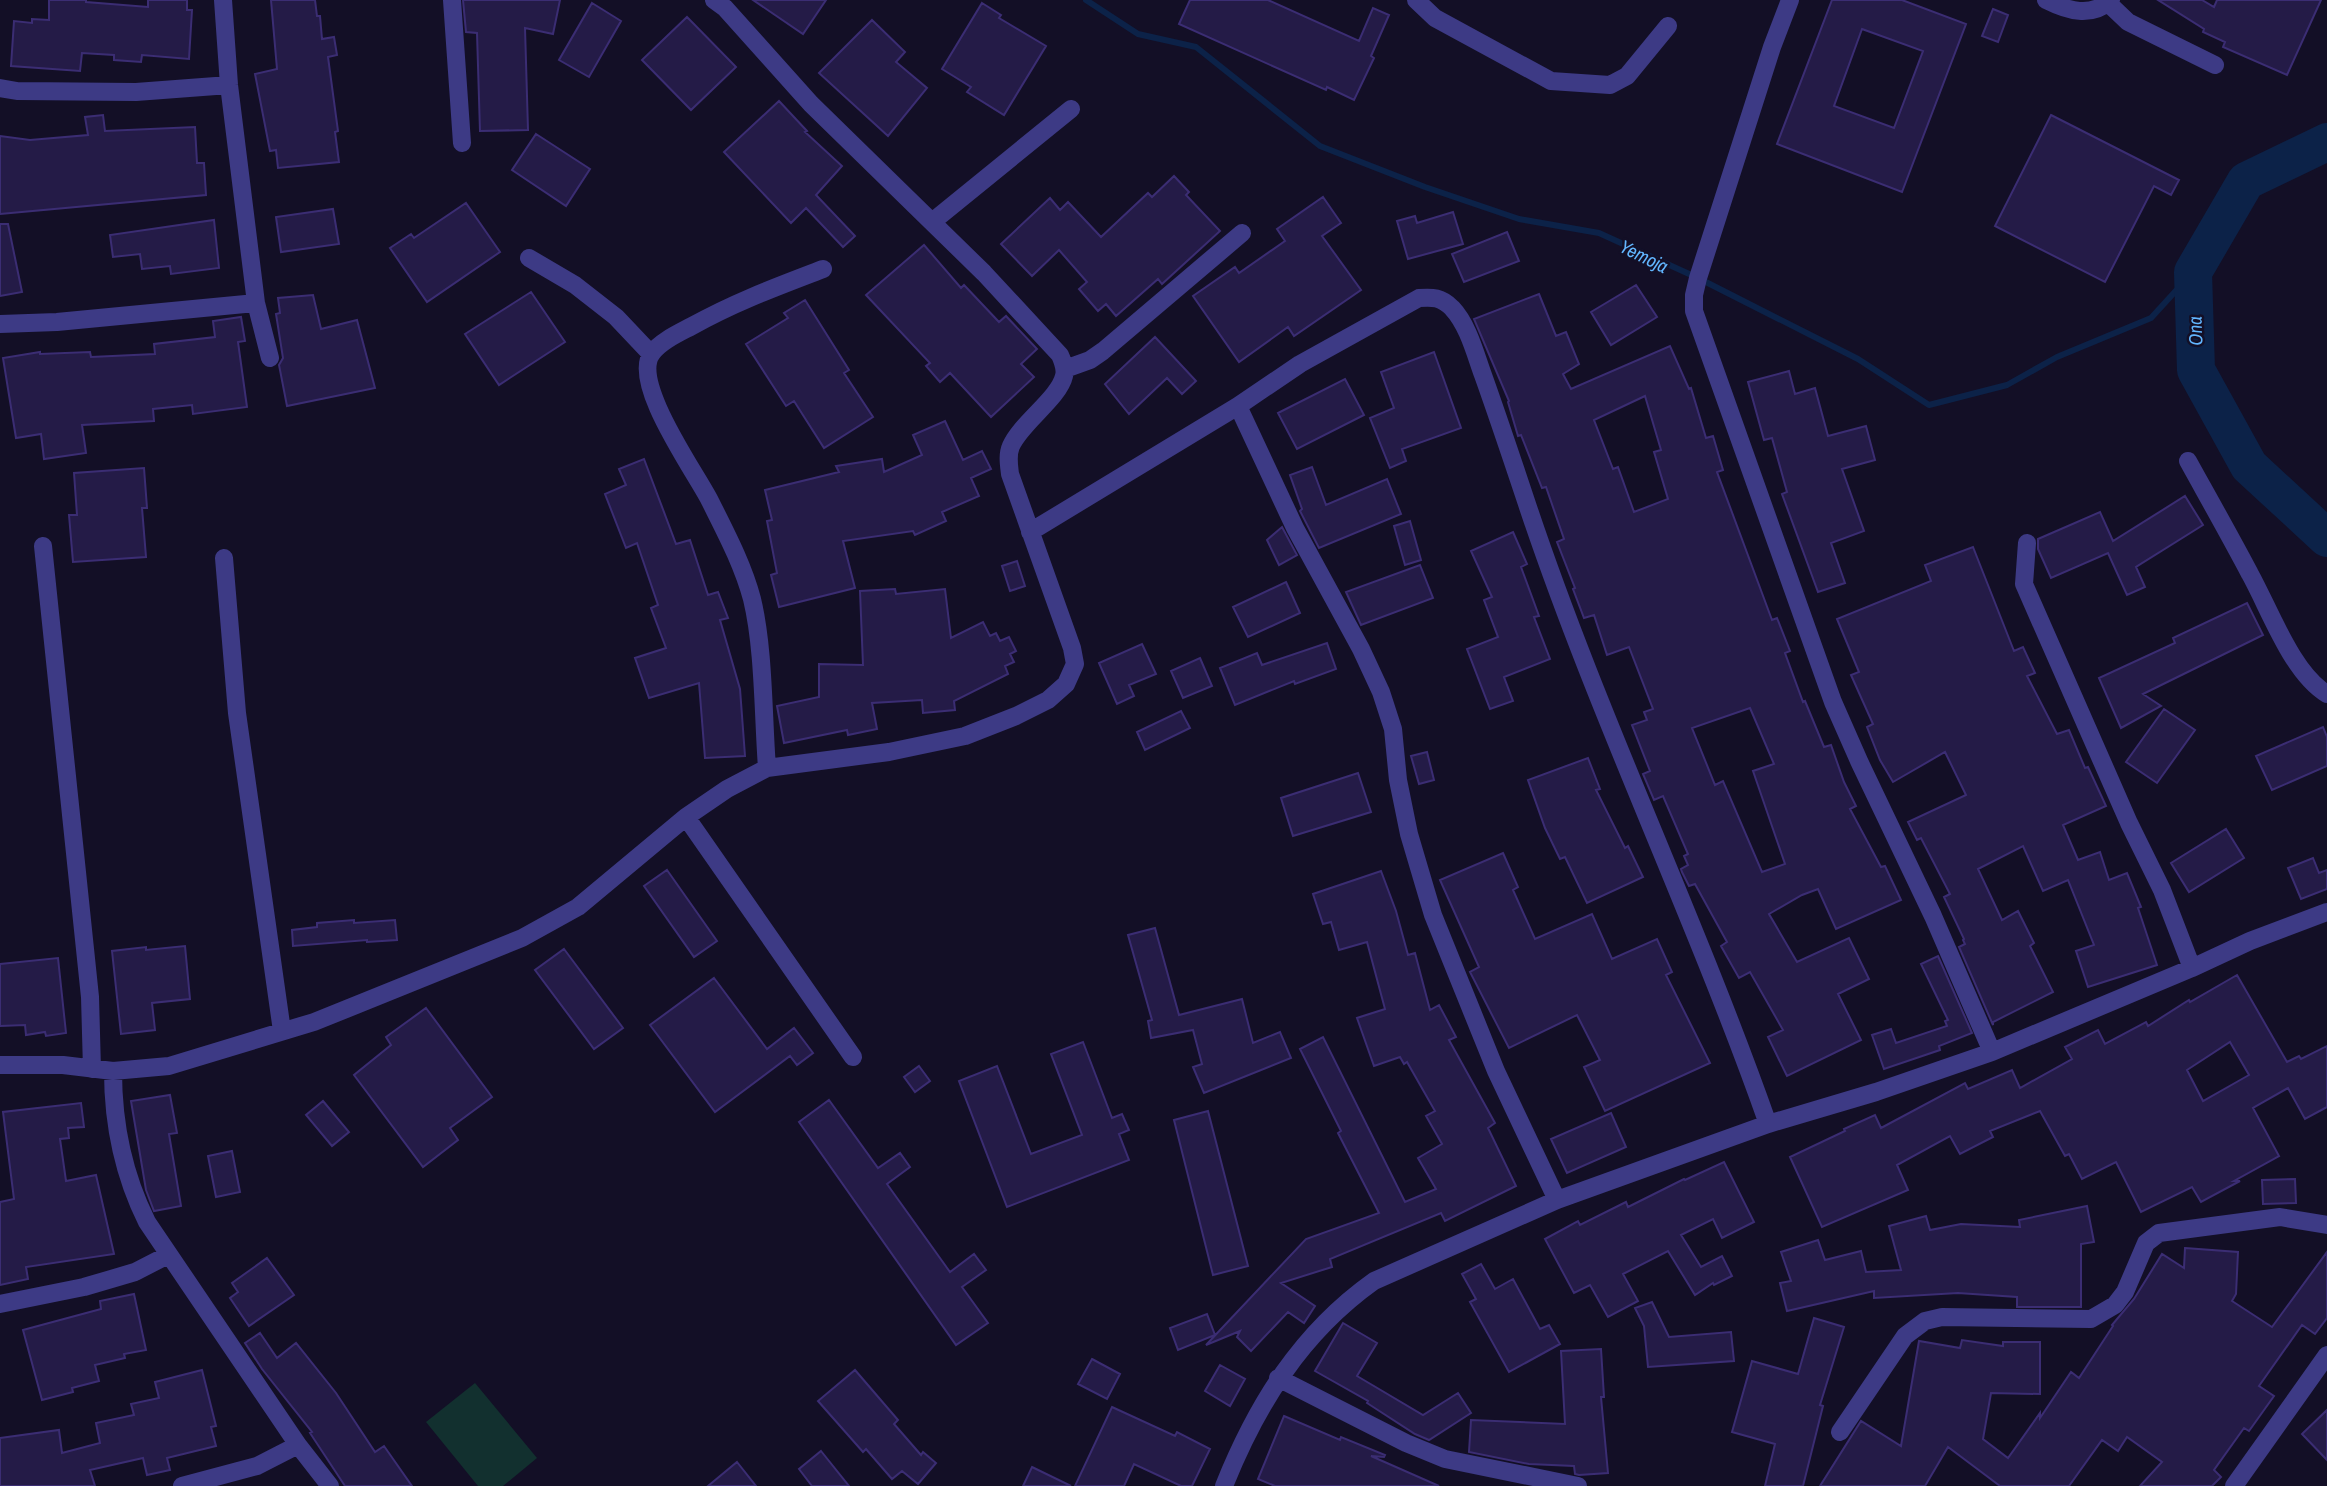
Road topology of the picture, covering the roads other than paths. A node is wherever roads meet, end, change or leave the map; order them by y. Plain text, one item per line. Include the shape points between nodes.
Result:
1 (223, 0) edge
2 (453, 0) edge
3 (714, 0) edge
4 (1416, 0) edge
5 (1790, 0) edge
6 (2046, 0) edge
7 (2107, 4) edge
8 (1668, 26) dead end
9 (2215, 65) dead end
10 (229, 85) junction
11 (0, 88) edge
12 (1071, 108) dead end
13 (462, 143) dead end
14 (932, 222) junction
15 (1242, 233) dead end
16 (529, 258) dead end
17 (822, 269) dead end
18 (256, 303) junction
19 (0, 324) edge
20 (651, 354) junction
21 (270, 358) dead end
22 (1065, 369) junction
23 (1238, 406) junction
24 (2188, 461) dead end
25 (1030, 532) junction
26 (2027, 543) dead end
27 (43, 546) dead end
28 (224, 558) dead end
29 (2327, 694) edge
30 (767, 768) junction
31 (686, 817) junction
32 (2327, 912) edge
33 (2192, 968) junction
34 (282, 1031) junction
35 (1992, 1052) junction
36 (853, 1056) dead end
37 (0, 1065) edge
38 (92, 1069) junction
39 (113, 1071) junction
40 (1768, 1124) junction
41 (1557, 1200) junction
42 (2327, 1225) edge
43 (169, 1255) junction
44 (0, 1304) edge
45 (2327, 1354) edge
46 (1278, 1378) junction
47 (1840, 1432) dead end
48 (298, 1446) junction
49 (182, 1486) edge
50 (330, 1486) edge
51 (1224, 1486) edge
52 (1578, 1486) edge
53 (2234, 1486) edge

1 - 10 street
2 - 13 street
3 - 14 street via 811,104
4 - 8 street via 1435,18 1551,81 1610,85 1627,76
5 - 35 street via 1698,278 1694,312 1833,702
6 - 7 street via 2083,12
7 - 9 street via 2128,22
10 - 11 street via 87,93
10 - 18 street
12 - 14 street
14 - 22 street via 1060,355
15 - 22 street via 1103,351
16 - 20 street via 606,309
17 - 20 street via 732,304
18 - 19 street
18 - 21 street
20 - 30 street via 647,370 668,431 708,498 752,598
22 - 25 street via 1064,380 1029,420 1008,455
23 - 25 street
23 - 40 street via 1300,364 1419,298 1437,296 1458,316 1544,554
23 - 41 street via 1295,528 1381,692 1393,729 1409,834 1433,915 1496,1071
24 - 29 street via 2296,664
25 - 30 street via 1072,648 1074,664 1066,684 1048,700 965,736 889,752
26 - 33 street via 2024,584 2162,890
27 - 38 street via 90,997
28 - 34 street via 237,713
30 - 31 street
31 - 34 street via 578,907 522,939
31 - 36 street
32 - 33 street
33 - 35 street
34 - 39 street via 169,1066
35 - 40 street
37 - 38 street
38 - 39 street
39 - 43 street via 113,1108 124,1168 141,1210
40 - 41 street
41 - 46 street via 1374,1281 1327,1320
42 - 47 street via 2280,1217 2159,1233 2146,1243 2115,1306 2091,1319 1942,1317 1925,1321 1905,1336
43 - 44 street via 135,1272 84,1287
43 - 48 street
45 - 53 street
46 - 51 street
46 - 52 street via 1445,1459
48 - 49 street via 257,1466
48 - 50 street

